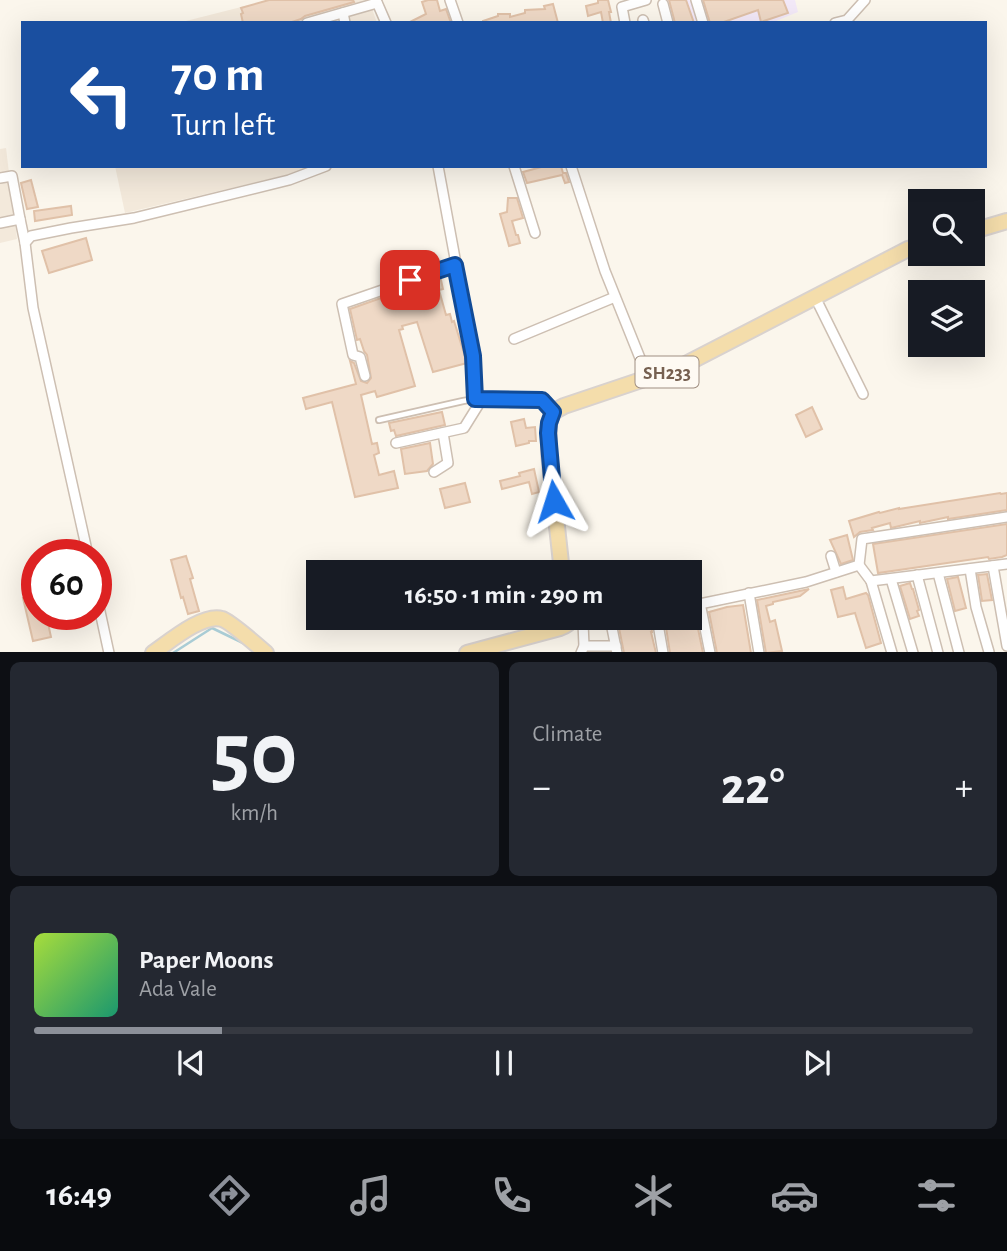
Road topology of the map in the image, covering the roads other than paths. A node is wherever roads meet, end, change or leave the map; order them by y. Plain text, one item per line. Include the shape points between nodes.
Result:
1 (450, 0) edge
2 (646, 0) edge
3 (696, 0) edge
4 (865, 0) edge
5 (376, 1) edge
6 (663, 4) dead end
7 (344, 18) edge
8 (318, 21) edge
9 (385, 21) edge
10 (457, 21) edge
11 (625, 21) edge
12 (667, 21) edge
13 (702, 21) edge
14 (843, 21) edge
15 (316, 168) edge
16 (438, 168) edge
17 (515, 168) edge
18 (572, 168) edge
19 (0, 178) edge
20 (20, 219) junction
21 (1007, 221) edge
22 (0, 223) edge
23 (985, 227) edge
24 (535, 233) dead end
25 (25, 243) junction
26 (908, 249) edge
27 (455, 265) junction
28 (615, 297) junction
29 (815, 298) junction
30 (513, 339) dead end
31 (473, 356) joint
32 (365, 376) dead end
33 (648, 378) junction
34 (863, 394) dead end
35 (479, 399) junction
36 (553, 412) junction
37 (379, 420) dead end
38 (443, 433) junction
39 (396, 443) dead end
40 (434, 472) dead end
41 (1007, 517) edge
42 (84, 539) edge
43 (831, 556) dead end
44 (561, 560) edge
45 (1007, 564) edge
46 (859, 565) junction
47 (993, 566) junction
48 (970, 569) junction
49 (835, 572) junction
50 (939, 573) junction
51 (917, 575) junction
52 (891, 579) junction
53 (871, 581) junction
54 (749, 593) junction
55 (702, 603) edge
56 (702, 613) edge
57 (104, 630) edge
58 (551, 630) edge
59 (576, 630) edge
60 (614, 630) edge
61 (659, 630) edge
62 (1007, 647) edge
63 (582, 649) edge
64 (616, 650) edge
65 (109, 652) edge
66 (154, 652) edge
67 (266, 652) edge
68 (471, 652) edge
69 (663, 652) edge
70 (710, 652) edge
71 (759, 652) edge
72 (891, 652) edge
73 (913, 652) edge
74 (938, 652) edge
75 (959, 652) edge
76 (987, 652) edge

1 - 10 street
2 - 11 street via 622,8
3 - 13 street
4 - 14 street
5 - 7 street
5 - 9 street
6 - 12 street
7 - 8 street
15 - 25 street via 289,180 134,218 31,236
16 - 27 street
17 - 24 street
18 - 28 street
19 - 20 street via 12,176
20 - 22 street
20 - 25 street
21 - 23 main road
25 - 42 street via 33,308
26 - 29 main road, SH233
27 - 31 street
27 - 32 street via 342,304 353,355 360,357
28 - 30 street
28 - 33 street
29 - 33 main road, SH233 via 680,367
29 - 34 street
31 - 35 lane
33 - 36 main road, SH233
35 - 36 lane via 542,400
35 - 37 lane
35 - 38 street via 464,428
36 - 44 main road via 549,454
38 - 39 street
38 - 40 street via 448,463
41 - 46 street via 862,539
43 - 49 street
45 - 47 street
46 - 49 street
46 - 53 street
47 - 48 street
47 - 62 street
48 - 50 street
48 - 76 street
49 - 54 street
50 - 51 street
50 - 75 street
51 - 52 street
51 - 74 street
52 - 53 street
52 - 73 street
53 - 72 street
54 - 55 street
54 - 71 street
56 - 70 street
57 - 65 street
58 - 68 main road
59 - 63 street
60 - 64 street
61 - 69 street
62 - 76 street
63 - 64 street
66 - 67 main road via 207,618 223,619

